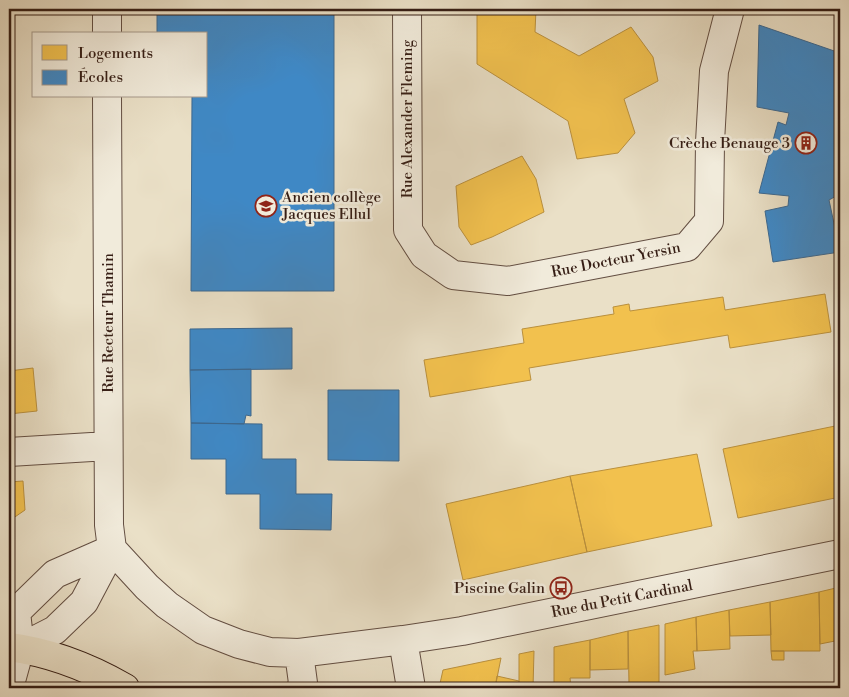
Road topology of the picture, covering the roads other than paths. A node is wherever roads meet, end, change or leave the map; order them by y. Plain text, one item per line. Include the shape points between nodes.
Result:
1 (107, 9) edge
2 (407, 9) edge
3 (730, 9) edge
4 (107, 32) edge
5 (107, 98) edge
6 (408, 230) joint
7 (108, 446) junction
8 (9, 452) edge
9 (112, 550) junction
10 (840, 554) edge
11 (403, 640) junction
12 (15, 647) edge
13 (299, 653) junction
14 (9, 688) edge
15 (125, 688) edge
16 (301, 688) edge
17 (411, 688) edge

1 - 4 street
2 - 6 street, Rue Alexander Fleming
3 - 6 street, Rue Docteur Yersin via 714,71 709,220 687,247 508,281 453,275 424,255
5 - 7 street, Rue Recteur Thamin
7 - 8 street
7 - 9 street, Rue Recteur Thamin via 108,526
9 - 12 street via 84,602 55,630
9 - 12 street via 55,574 16,612
9 - 13 street, Rue du Petit Cardinal via 167,605 203,630 270,652
10 - 11 street, Rue du Petit Cardinal via 462,631
11 - 13 street, Rue du Petit Cardinal
11 - 17 street
12 - 14 street
12 - 15 main road via 87,668
13 - 16 street

